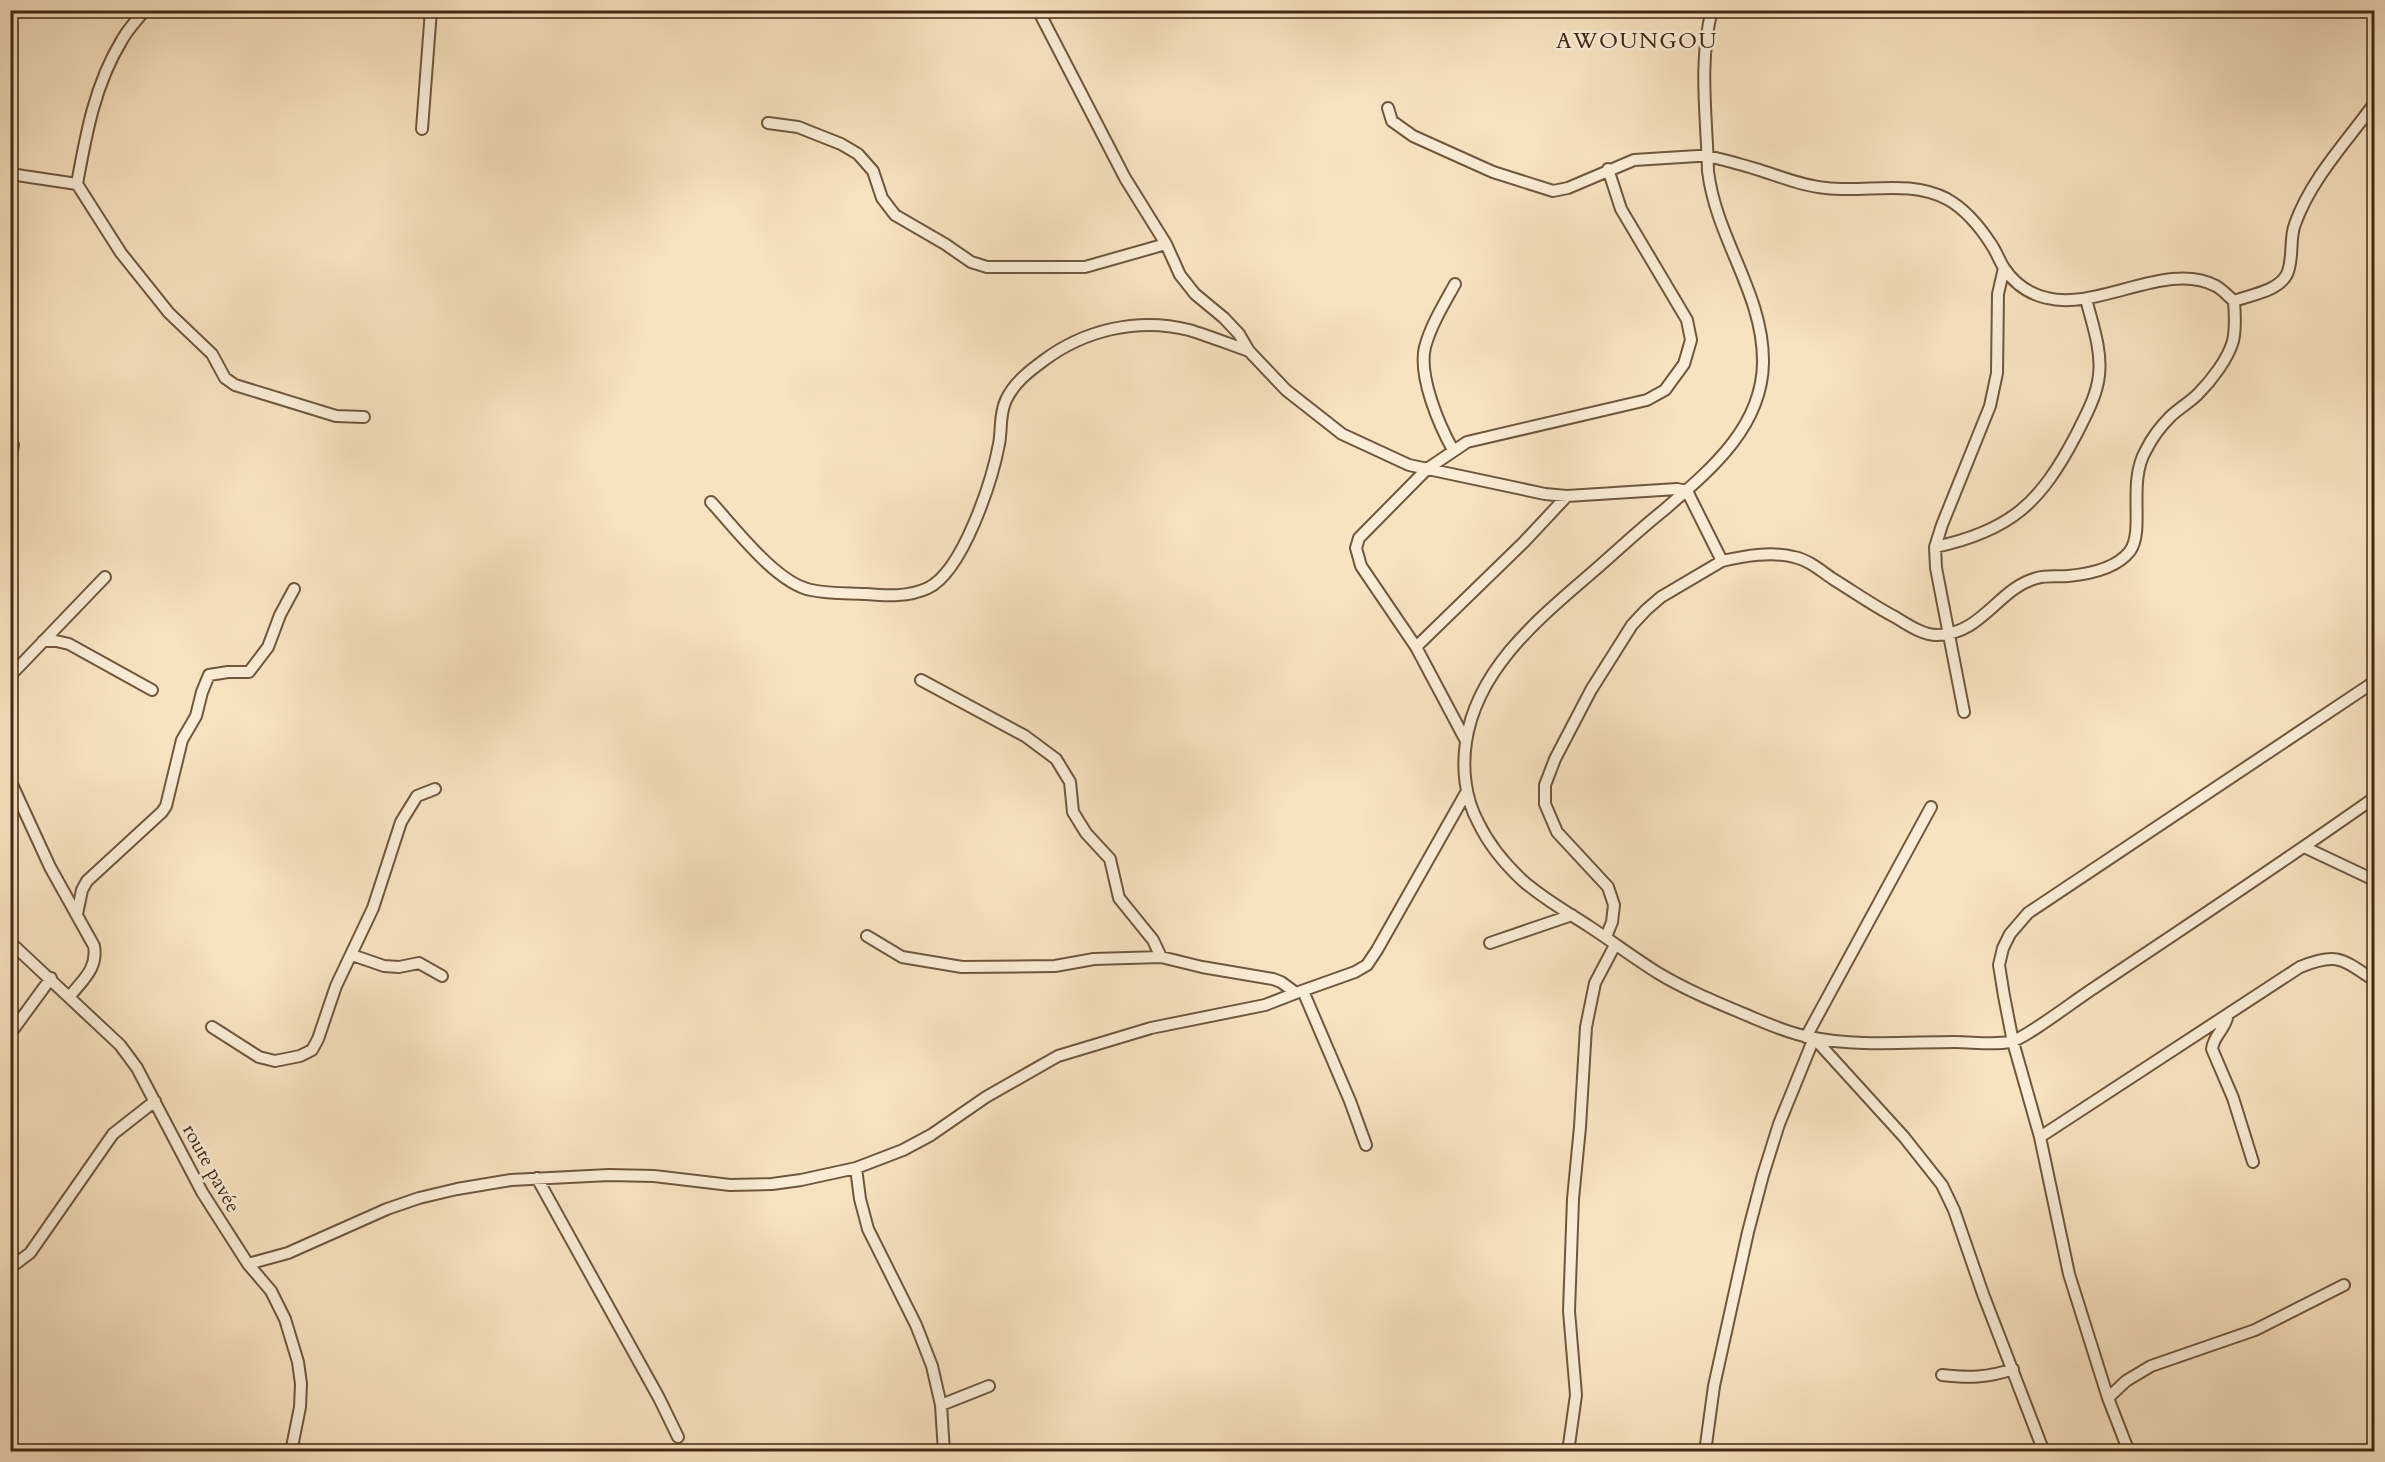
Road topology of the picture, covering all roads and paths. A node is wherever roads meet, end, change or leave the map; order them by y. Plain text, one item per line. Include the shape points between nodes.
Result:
1 (145, 10) edge
2 (431, 10) edge
3 (1038, 10) edge
4 (1712, 10) edge
5 (2374, 104) edge
6 (1388, 108) dead end
7 (768, 123) dead end
8 (422, 129) dead end
9 (1708, 156) junction
10 (1608, 169) junction
11 (10, 174) edge
12 (77, 184) junction
13 (1166, 244) junction
14 (2004, 268) junction
15 (1455, 284) dead end
16 (2086, 299) junction
17 (2234, 301) junction
18 (1249, 351) junction
19 (364, 417) dead end
20 (14, 445) dead end
21 (1453, 450) junction
22 (10, 458) edge
23 (1427, 469) junction
24 (1687, 491) junction
25 (1567, 496) junction
26 (711, 502) dead end
27 (1935, 547) junction
28 (1722, 561) junction
29 (105, 577) dead end
30 (294, 589) dead end
31 (1949, 632) junction
32 (43, 642) junction
33 (1416, 646) junction
34 (10, 676) edge
35 (921, 680) dead end
36 (2374, 682) edge
37 (152, 690) dead end
38 (1964, 712) dead end
39 (1466, 741) junction
40 (10, 780) edge
41 (435, 789) dead end
42 (1467, 791) junction
43 (2374, 798) edge
44 (1931, 807) dead end
45 (2304, 847) junction
46 (2374, 880) edge
47 (77, 914) junction
48 (1572, 915) junction
49 (867, 936) dead end
50 (1606, 937) junction
51 (10, 942) edge
52 (1490, 944) dead end
53 (1615, 945) junction
54 (352, 955) junction
55 (1161, 957) junction
56 (442, 976) dead end
57 (51, 978) junction
58 (2374, 980) edge
59 (1300, 992) junction
60 (70, 996) junction
61 (2228, 1014) junction
62 (212, 1027) dead end
63 (10, 1034) edge
64 (1810, 1038) junction
65 (2013, 1042) junction
66 (155, 1101) junction
67 (2040, 1137) junction
68 (1366, 1145) dead end
69 (2253, 1162) dead end
70 (856, 1168) junction
71 (537, 1178) junction
72 (248, 1264) junction
73 (10, 1268) edge
74 (2344, 1285) dead end
75 (2013, 1369) junction
76 (1942, 1375) dead end
77 (989, 1386) dead end
78 (2108, 1398) junction
79 (940, 1405) junction
80 (678, 1437) dead end
81 (291, 1452) edge
82 (944, 1452) edge
83 (1568, 1452) edge
84 (1705, 1452) edge
85 (2044, 1452) edge
86 (2129, 1452) edge

1 - 12 street via 122,39 100,84 86,131
2 - 8 street
3 - 13 street via 1125,178
4 - 9 street via 1704,57
5 - 17 street via 2315,184 2294,224 2287,274 2276,286
6 - 10 street via 1392,121 1407,133 1521,182 1552,191 1568,188
7 - 13 street via 798,127 858,154 873,171 882,198 895,215 971,262 987,267 1085,267
9 - 10 street via 1634,159
9 - 14 street via 1825,188 1886,187 1945,198 1973,221
9 - 24 street via 1710,189 1718,216 1760,323 1763,367 1755,403 1742,430
10 - 21 street via 1621,209 1687,320 1690,340 1684,364 1665,390 1647,400 1467,442
11 - 12 street
12 - 19 street via 121,253 169,313 212,354 225,378 235,385 336,416
13 - 18 street via 1180,275 1239,334
14 - 16 street via 2029,292 2049,299
14 - 27 street via 1998,294 1997,373 1990,406
15 - 21 street via 1425,349 1425,374 1443,432
16 - 17 street via 2183,279 2218,287
16 - 27 street via 2100,375 2096,392 2060,466 2018,514 1989,530
17 - 31 street via 2233,342 2223,361 2198,394 2157,432 2141,459 2135,487 2136,536 2131,550 2103,570 2025,582 1971,625
18 - 23 street via 1286,390 1342,434 1409,465
18 - 26 street via 1188,330 1154,325 1097,332 1052,354 1020,378 1006,398 994,466 959,556 930,587 908,594 883,596 811,590 792,584 770,566
20 - 22 street
21 - 23 street
23 - 25 street
23 - 33 street via 1359,538 1356,548 1361,566
24 - 25 street
24 - 28 street
24 - 39 street via 1532,626 1506,655 1473,713
25 - 33 street
27 - 31 street
28 - 31 street via 1763,555 1797,557 1907,624 1936,635
28 - 50 street via 1661,597 1632,625 1591,690 1545,786 1545,804 1557,832 1608,887 1614,905
29 - 32 street
30 - 47 street via 268,647 249,672 209,675 196,717 182,740 166,806 87,881
31 - 38 street
32 - 34 street
32 - 37 street via 69,644
33 - 39 street
35 - 55 street via 1025,736 1056,759 1071,782 1073,812 1110,859 1119,898 1153,939
36 - 65 street via 2028,913 2002,948 1999,965
39 - 42 street
40 - 47 street via 50,867
41 - 54 street via 417,796 401,822 383,881
42 - 48 street via 1478,823 1509,865 1524,882
42 - 59 street via 1367,965
43 - 45 street
44 - 64 street
45 - 46 street
45 - 65 street
47 - 60 street via 95,956 91,970
48 - 50 street
48 - 52 street
49 - 55 street via 902,957 962,967 1055,966 1094,959
50 - 53 street
51 - 57 street, route pavée
53 - 64 street via 1701,996
53 - 83 street via 1595,983 1586,1027 1573,1199 1569,1311 1576,1395
54 - 56 street via 384,966 419,963
54 - 62 street via 312,1050 275,1061 259,1057
55 - 59 street via 1281,982
57 - 60 street, route pavée
57 - 63 street
58 - 61 street via 2347,962 2320,959 2300,967
59 - 68 street
59 - 70 street via 1265,1005 1151,1028 1058,1056 986,1097 931,1135
60 - 66 street, route pavée via 120,1045
61 - 67 street
61 - 69 street via 2212,1049 2233,1098
64 - 65 street via 1860,1042
64 - 75 street via 1904,1137 1942,1185
64 - 84 street via 1779,1124 1748,1232 1714,1386
65 - 67 street
66 - 72 street, route pavée via 202,1192
66 - 73 street via 113,1134 30,1253
67 - 78 street via 2069,1274
70 - 71 street via 772,1184 729,1185 654,1176
70 - 79 street via 868,1229 916,1325 932,1366
71 - 72 street via 419,1198 288,1253
71 - 80 street
72 - 81 street, route pavée via 271,1292 285,1319 298,1362 300,1407
74 - 78 street via 2255,1330 2151,1366
75 - 76 street via 1970,1378
75 - 85 street
77 - 79 street
78 - 86 street
79 - 82 street

